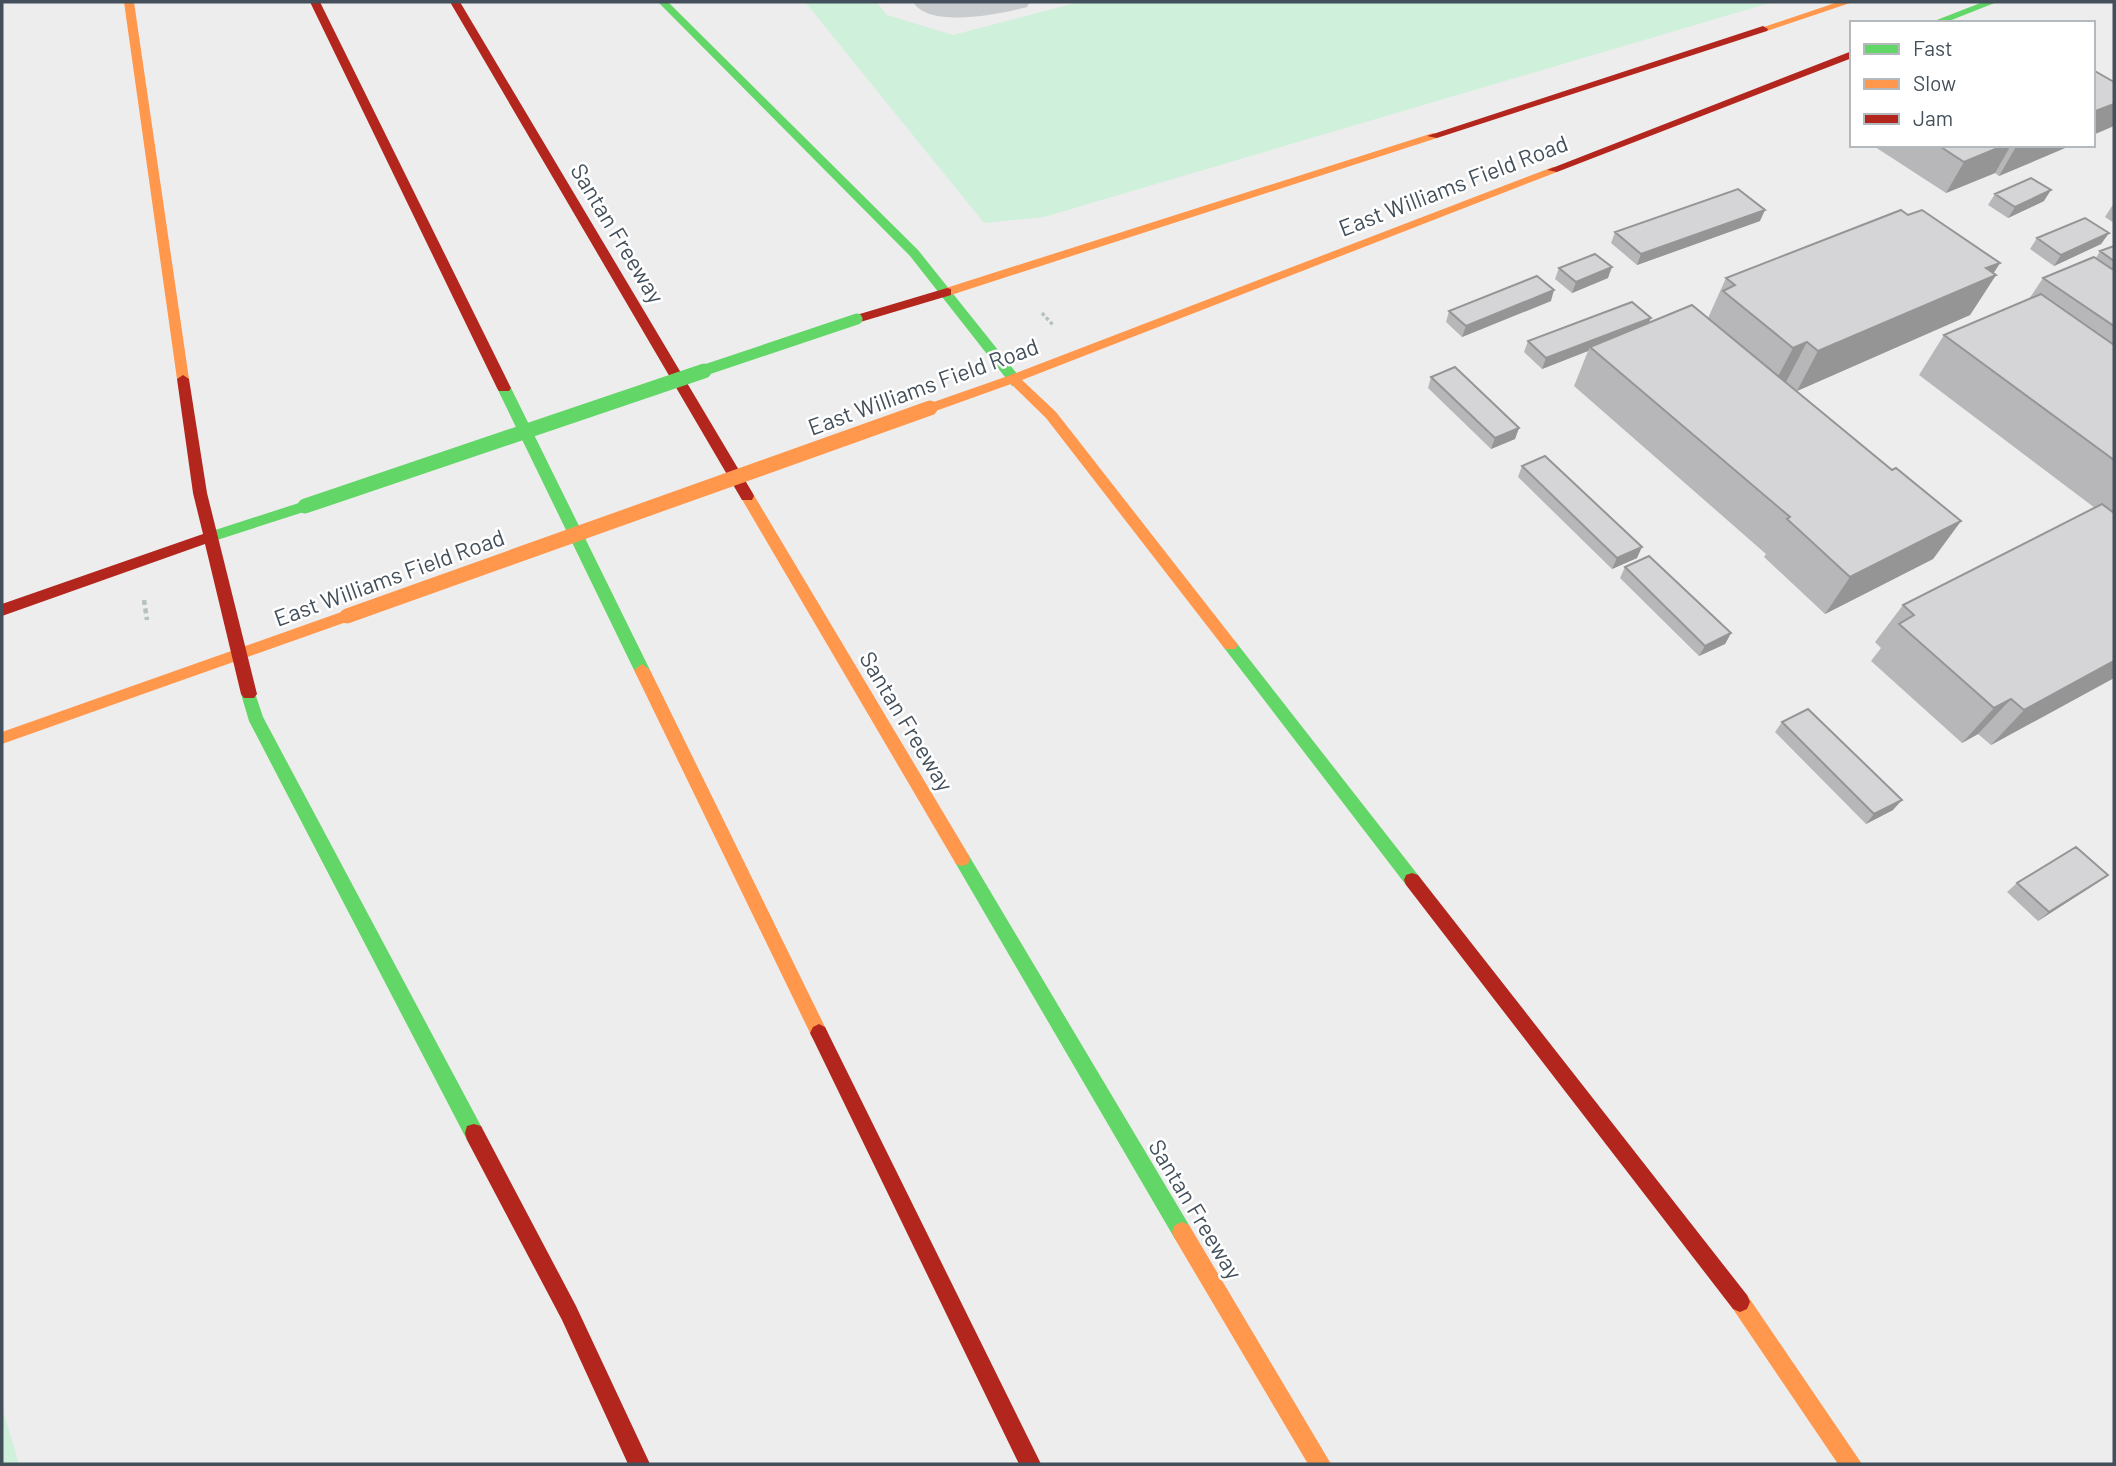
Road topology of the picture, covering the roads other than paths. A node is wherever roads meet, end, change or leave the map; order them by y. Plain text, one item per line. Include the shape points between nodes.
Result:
1 (129, 2) edge
2 (315, 2) edge
3 (455, 2) edge
4 (663, 2) edge
5 (925, 2) edge
6 (1018, 2) edge
7 (1849, 2) edge
8 (1992, 2) edge
9 (1940, 21) edge
10 (1850, 55) edge
11 (947, 292) junction
12 (1013, 379) junction
13 (211, 537) junction
14 (2, 610) edge
15 (239, 655) junction
16 (2, 738) edge
17 (639, 1464) edge
18 (1030, 1464) edge
19 (1320, 1464) edge
20 (1851, 1464) edge

1 - 13 main road via 200,494
2 - 18 main road
3 - 19 main road, Santan Freeway
4 - 11 main road via 914,253
5 - 6 street via 943,9 981,11
7 - 11 main road, East Williams Field Road
8 - 9 main road
10 - 12 main road, East Williams Field Road
11 - 12 main road
11 - 13 main road, East Williams Field Road, bridge
12 - 15 main road, East Williams Field Road, bridge
12 - 20 main road via 1051,415 1753,1318
13 - 14 main road, East Williams Field Road
13 - 15 main road
15 - 16 main road, East Williams Field Road
15 - 17 main road via 255,717 569,1313

